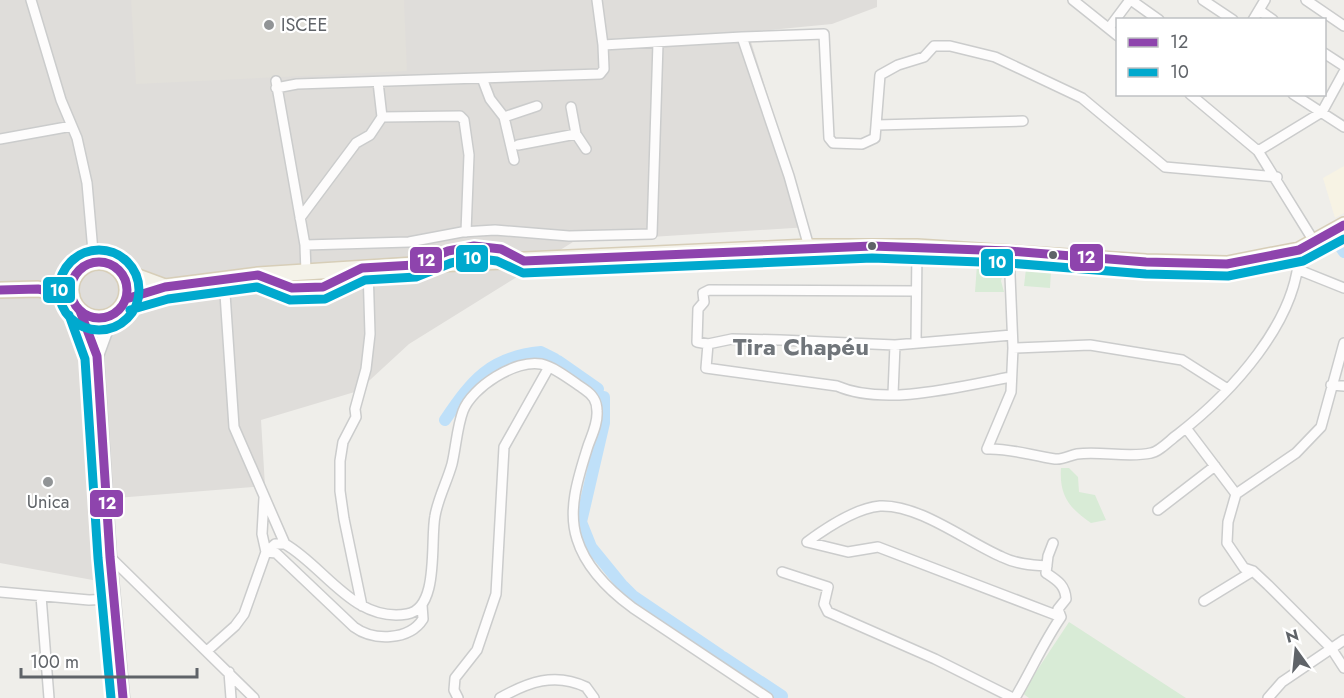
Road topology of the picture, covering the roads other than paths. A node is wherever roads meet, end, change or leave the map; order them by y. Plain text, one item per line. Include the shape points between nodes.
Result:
1 (31, 0) edge
2 (597, 0) edge
3 (1073, 0) edge
4 (1131, 0) edge
5 (1203, 0) edge
6 (1265, 0) edge
7 (1306, 0) edge
8 (1259, 10) junction
9 (1116, 18) edge
10 (1116, 18) edge
11 (1156, 18) edge
12 (1230, 18) edge
13 (1253, 18) edge
14 (1270, 18) edge
15 (1344, 26) edge
16 (1108, 28) junction
17 (1116, 34) edge
18 (742, 37) junction
19 (658, 44) junction
20 (603, 45) junction
21 (1326, 54) edge
22 (1344, 66) edge
23 (1344, 72) edge
24 (482, 78) junction
25 (378, 82) junction
26 (1192, 96) edge
27 (1296, 96) edge
28 (537, 106) dead end
29 (571, 106) dead end
30 (1322, 112) junction
31 (382, 117) junction
32 (504, 117) junction
33 (1023, 121) dead end
34 (877, 124) junction
35 (72, 126) junction
36 (1344, 127) edge
37 (576, 134) junction
38 (0, 139) edge
39 (518, 145) dead end
40 (586, 149) dead end
41 (1258, 151) junction
42 (514, 160) dead end
43 (1277, 177) junction
44 (300, 218) junction
45 (1344, 225) edge
46 (466, 232) junction
47 (1316, 243) junction
48 (305, 245) junction
49 (809, 247) junction
50 (917, 247) junction
51 (1299, 250) junction
52 (1009, 251) junction
53 (94, 263) junction
54 (368, 268) junction
55 (119, 270) junction
56 (1299, 270) junction
57 (306, 272) junction
58 (74, 278) junction
59 (224, 279) junction
60 (165, 287) junction
61 (1344, 288) edge
62 (38, 289) junction
63 (0, 290) edge
64 (916, 291) junction
65 (72, 296) junction
66 (126, 299) junction
67 (81, 311) junction
68 (112, 315) junction
69 (1012, 334) junction
70 (916, 343) junction
71 (1344, 343) edge
72 (708, 344) junction
73 (894, 345) junction
74 (1014, 348) junction
75 (98, 356) junction
76 (549, 367) junction
77 (1011, 377) junction
78 (1331, 385) junction
79 (1344, 386) edge
80 (1226, 388) junction
81 (893, 394) junction
82 (1186, 428) junction
83 (1215, 466) junction
84 (1236, 494) junction
85 (264, 495) junction
86 (1158, 510) dead end
87 (1053, 543) dead end
88 (285, 544) junction
89 (266, 552) junction
90 (110, 557) junction
91 (1047, 566) junction
92 (1253, 571) junction
93 (782, 572) dead end
94 (0, 592) edge
95 (41, 596) junction
96 (113, 599) junction
97 (1204, 601) dead end
98 (422, 605) junction
99 (362, 606) junction
100 (1061, 617) junction
101 (1344, 640) edge
102 (1331, 648) junction
103 (208, 650) junction
104 (1344, 668) edge
105 (229, 672) junction
106 (48, 698) edge
107 (123, 698) edge
108 (231, 698) edge
109 (254, 698) edge
110 (458, 698) edge
111 (500, 698) edge
112 (594, 698) edge
113 (768, 698) edge
114 (1014, 698) edge
115 (1268, 698) edge

1 - 35 street
2 - 20 street
3 - 16 street
4 - 9 street
4 - 11 street
5 - 12 street
6 - 8 street
7 - 15 street
8 - 13 street
8 - 14 street
10 - 16 street
16 - 17 street
18 - 19 street
18 - 34 street via 824,34 830,142 870,142 875,138
18 - 49 street
19 - 20 street
19 - 46 street via 652,234
20 - 24 street via 604,69 600,74
21 - 22 street
23 - 30 street
24 - 25 street
24 - 32 street via 490,99
25 - 31 street
25 - 44 street via 276,85
26 - 41 street
27 - 30 street
28 - 32 street
29 - 37 street
30 - 36 street
30 - 41 street
31 - 44 street via 370,135 356,143
31 - 46 street via 460,116 464,120 469,155
32 - 42 street
33 - 34 street
34 - 43 street via 880,75 898,64 924,57 934,46 950,46 995,57 1082,98 1165,167
35 - 38 street
35 - 53 street via 87,183
37 - 39 street
37 - 40 street
41 - 43 street
43 - 47 street
44 - 48 street
45 - 47 main road
46 - 48 street via 409,242
47 - 51 main road
48 - 57 street
49 - 50 main road
49 - 54 main road
50 - 52 main road
50 - 64 street
51 - 52 main road via 1227,264
51 - 56 street
52 - 69 street
53 - 55 main road via 107,263
53 - 58 main road via 82,268
54 - 57 main road
54 - 99 street via 370,334 366,369 356,417 343,442 340,460 344,519
55 - 60 main road
55 - 66 main road via 127,284
56 - 61 street
56 - 80 street via 1275,328 1240,379
57 - 59 main road
58 - 62 main road
58 - 65 main road
59 - 60 main road
59 - 85 street via 234,427
60 - 66 main road
62 - 63 main road
62 - 65 main road
64 - 70 street
64 - 72 street via 710,290 704,293 704,302 698,309 697,342
65 - 67 main road
66 - 68 main road
67 - 68 main road via 94,318
67 - 75 street
68 - 75 street
69 - 70 street
69 - 74 street
70 - 73 street
71 - 78 street
72 - 73 street via 732,339
72 - 81 street via 706,368 837,386 851,392
73 - 81 street
74 - 77 street
74 - 80 street via 1090,345 1182,360
75 - 90 street
76 - 98 street via 530,364 499,374 463,410 451,467 436,508 432,579
76 - 110 street via 504,447 496,594 477,650 455,678
76 - 113 street via 586,390 596,402 598,414 582,465 573,515 576,538 591,566 625,602
77 - 81 street
77 - 82 street via 1011,392 987,449 1004,448 1058,460 1076,454 1152,453
78 - 79 street
78 - 84 street via 1321,427 1296,453
80 - 82 street
82 - 83 street
83 - 84 street
83 - 86 street
84 - 92 street via 1227,543 1244,568
85 - 88 street
85 - 89 street via 262,534
87 - 91 street
88 - 89 street via 275,544
88 - 99 street
89 - 98 street via 276,553 354,627 368,634 393,636 408,632 423,619
89 - 103 street via 239,621
90 - 96 street
90 - 103 street
91 - 100 street via 1047,573 1065,589 1066,599 1058,609
91 - 100 street via 1004,558 915,513 879,506 837,521 807,542 848,552 878,547
92 - 97 street
92 - 102 street
93 - 114 street via 828,586 824,604 828,612
94 - 95 street
95 - 96 street
95 - 106 street
96 - 107 street
98 - 99 street via 406,614 374,612
100 - 114 street
101 - 102 street
102 - 104 street
102 - 115 street via 1282,682
103 - 105 street
105 - 108 street
105 - 109 street
111 - 112 street via 534,682 558,679 586,687

